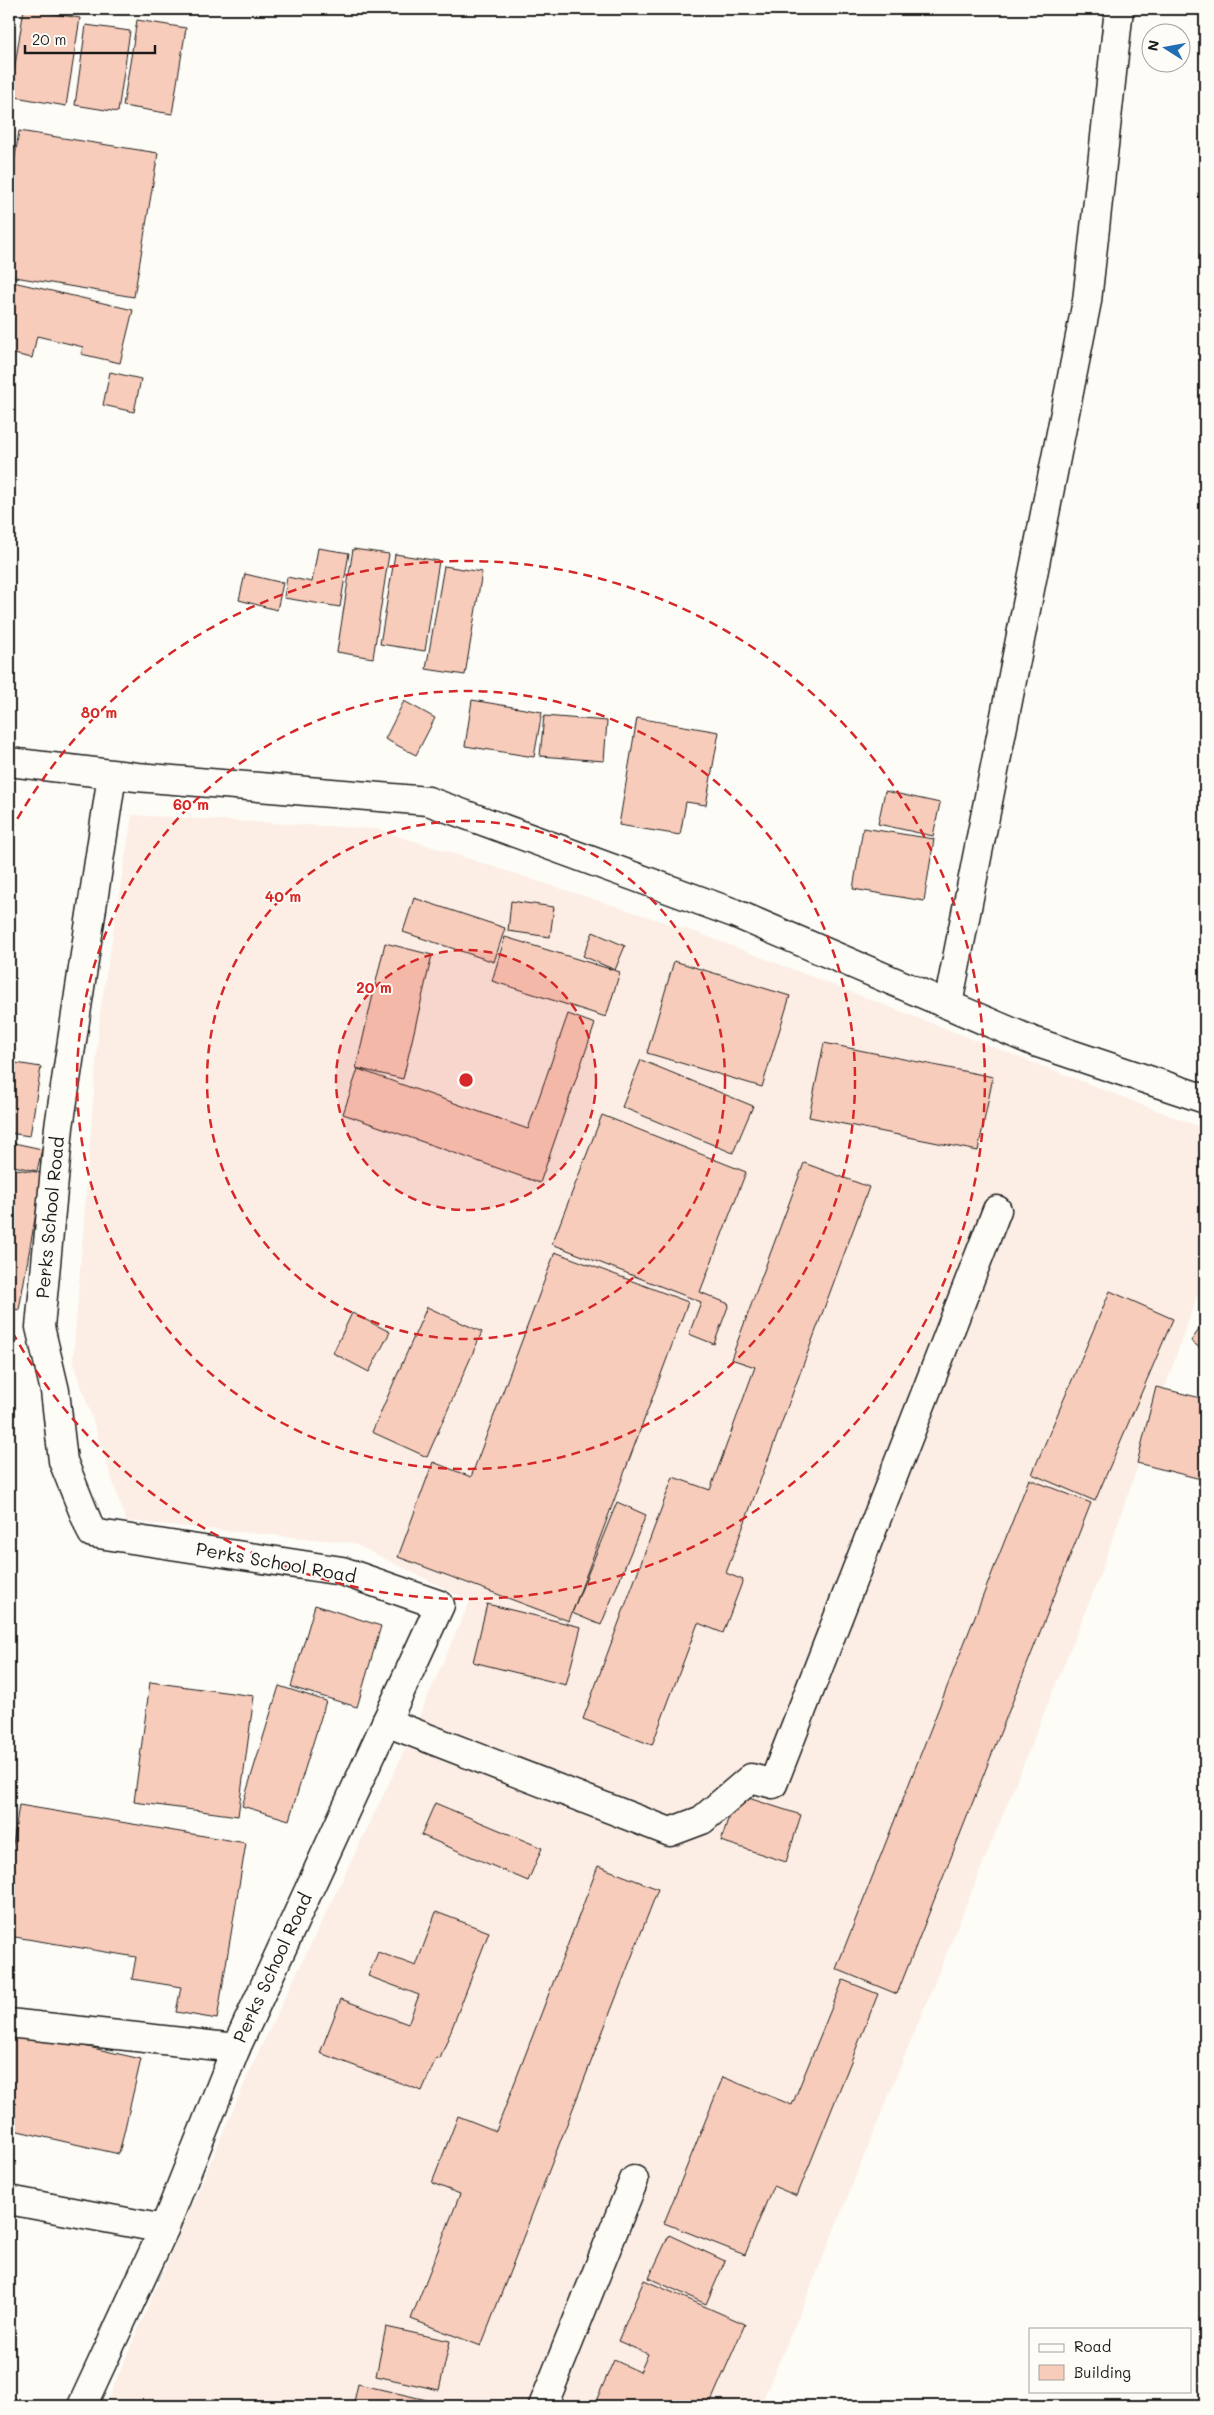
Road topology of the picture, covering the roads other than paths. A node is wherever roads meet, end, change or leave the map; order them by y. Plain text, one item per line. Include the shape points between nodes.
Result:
1 (1119, 9) edge
2 (9, 762) edge
3 (112, 775) junction
4 (948, 1004) junction
5 (1205, 1098) edge
6 (997, 1210) dead end
7 (386, 1722) junction
8 (9, 2024) edge
9 (236, 2048) junction
10 (634, 2180) dead end
11 (9, 2200) edge
12 (164, 2229) junction
13 (82, 2406) edge
14 (543, 2406) edge

1 - 4 street via 1087,301
2 - 3 street
3 - 4 street via 428,801 734,913
3 - 7 street, Perks School Road via 59,1128 40,1327 55,1391 63,1461 92,1533 342,1571 440,1605
4 - 5 street via 1035,1042
6 - 7 street via 773,1784 752,1778 702,1820 670,1832
7 - 9 street, Perks School Road
8 - 9 street
9 - 12 street, Perks School Road
10 - 14 street
11 - 12 street
12 - 13 street, Perks School Road

